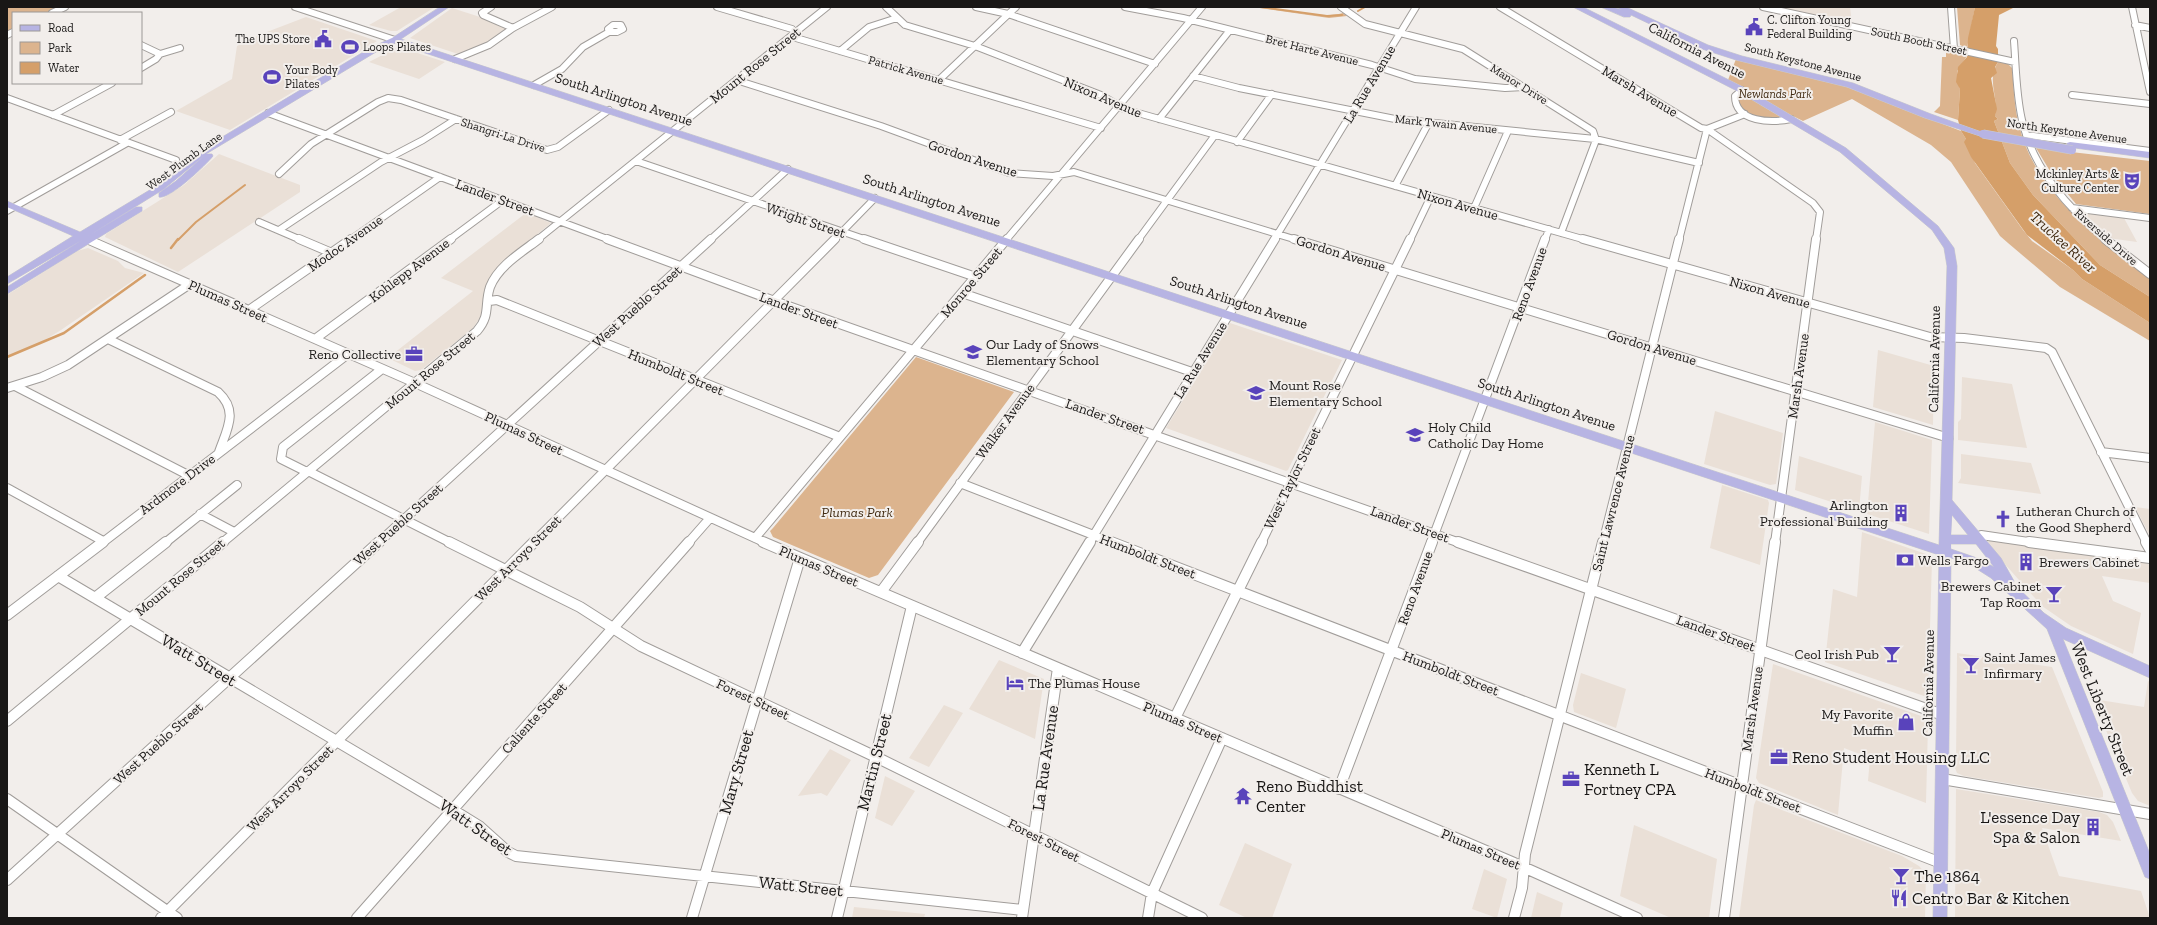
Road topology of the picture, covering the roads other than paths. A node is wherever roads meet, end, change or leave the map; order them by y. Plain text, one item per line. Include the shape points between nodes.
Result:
1 (65, 7) edge
2 (295, 7) edge
3 (446, 7) edge
4 (491, 7) edge
5 (552, 7) edge
6 (716, 7) edge
7 (827, 7) edge
8 (886, 7) edge
9 (976, 7) edge
10 (1016, 7) edge
11 (1125, 7) edge
12 (1202, 7) edge
13 (1341, 7) edge
14 (1416, 7) edge
15 (1500, 7) edge
16 (1577, 7) edge
17 (1586, 7) edge
18 (1605, 7) edge
19 (1620, 7) edge
20 (1628, 7) edge
21 (1635, 7) edge
22 (1763, 7) edge
23 (1951, 7) edge
24 (2132, 7) edge
25 (54, 12) edge
26 (1008, 14) junction
27 (897, 18) junction
28 (1191, 20) junction
29 (2135, 25) junction
30 (514, 28) junction
31 (2150, 28) edge
32 (1230, 30) junction
33 (609, 32) dead end
34 (794, 33) junction
35 (1400, 33) junction
36 (1677, 36) junction
37 (395, 40) junction
38 (2014, 41) dead end
39 (142, 46) edge
40 (975, 46) junction
41 (180, 48) dead end
42 (1659, 49) junction
43 (1957, 49) junction
44 (840, 51) junction
45 (1732, 52) junction
46 (160, 54) junction
47 (455, 59) junction
48 (2015, 62) junction
49 (1155, 64) junction
50 (142, 67) edge
51 (1379, 67) junction
52 (1193, 76) junction
53 (736, 80) junction
54 (939, 80) junction
55 (110, 84) edge
56 (534, 85) junction
57 (2149, 85) edge
58 (1524, 87) junction
59 (1742, 90) junction
60 (2150, 92) edge
61 (1272, 94) junction
62 (2072, 96) dead end
63 (7, 98) edge
64 (2150, 104) edge
65 (1119, 107) junction
66 (609, 110) junction
67 (1353, 110) junction
68 (171, 112) dead end
69 (1745, 114) junction
70 (53, 115) junction
71 (272, 115) junction
72 (456, 119) junction
73 (1159, 119) junction
74 (1791, 119) junction
75 (1942, 119) junction
76 (1428, 124) junction
77 (1101, 128) junction
78 (1707, 129) junction
79 (674, 131) junction
80 (1508, 131) junction
81 (1982, 132) joint
82 (326, 134) junction
83 (1215, 135) junction
84 (2026, 136) junction
85 (120, 140) junction
86 (1596, 140) junction
87 (1238, 142) junction
88 (127, 143) junction
89 (2071, 147) junction
90 (2150, 151) edge
91 (2150, 155) edge
92 (389, 158) junction
93 (2150, 159) edge
94 (176, 160) dead end
95 (636, 161) junction
96 (1699, 163) junction
97 (1320, 165) junction
98 (788, 169) junction
99 (279, 174) dead end
100 (1062, 174) junction
101 (440, 177) junction
102 (1395, 186) junction
103 (1431, 196) junction
104 (876, 198) junction
105 (502, 200) junction
106 (1166, 200) junction
107 (752, 202) junction
108 (10, 207) edge
109 (1474, 208) junction
110 (2072, 208) junction
111 (2150, 218) edge
112 (259, 222) dead end
113 (560, 222) junction
114 (279, 230) junction
115 (1549, 230) junction
116 (841, 232) junction
117 (1562, 233) junction
118 (1277, 234) junction
119 (85, 238) junction
120 (1006, 241) junction
121 (332, 252) junction
122 (1674, 264) junction
123 (681, 266) junction
124 (1395, 270) junction
125 (2148, 272) edge
126 (1112, 276) junction
127 (976, 277) junction
128 (7, 281) edge
129 (190, 284) junction
130 (7, 291) edge
131 (962, 293) junction
132 (489, 301) junction
133 (773, 301) junction
134 (1808, 302) junction
135 (1520, 307) junction
136 (249, 310) junction
137 (1228, 315) junction
138 (1071, 331) junction
139 (1950, 338) junction
140 (316, 339) junction
141 (108, 340) junction
142 (599, 341) junction
143 (1653, 348) junction
144 (914, 350) junction
145 (348, 354) junction
146 (1352, 355) junction
147 (382, 369) junction
148 (1192, 372) junction
149 (694, 380) junction
150 (415, 383) junction
151 (11, 387) edge
152 (1028, 389) junction
153 (1796, 392) junction
154 (1485, 399) junction
155 (507, 425) junction
156 (1155, 434) junction
157 (840, 438) junction
158 (1949, 438) junction
159 (1627, 446) junction
160 (219, 452) junction
161 (2101, 452) junction
162 (2150, 458) edge
163 (605, 470) junction
164 (308, 472) junction
165 (188, 475) junction
166 (1290, 481) junction
167 (960, 483) junction
168 (237, 484) dead end
169 (7, 488) edge
170 (1781, 497) junction
171 (1948, 503) junction
172 (200, 514) junction
173 (404, 518) junction
174 (710, 518) junction
175 (234, 532) junction
176 (1435, 533) junction
177 (1093, 535) junction
178 (754, 538) junction
179 (1978, 539) junction
180 (103, 541) junction
181 (1946, 545) junction
182 (2150, 550) edge
183 (800, 558) junction
184 (2150, 558) edge
185 (507, 570) junction
186 (58, 576) junction
187 (2009, 586) junction
188 (1592, 588) junction
189 (1237, 590) junction
190 (881, 592) junction
191 (95, 598) junction
192 (912, 606) junction
193 (7, 615) edge
194 (130, 619) junction
195 (2051, 625) junction
196 (613, 628) junction
197 (1760, 649) junction
198 (1392, 650) junction
199 (1022, 652) junction
200 (1058, 668) junction
201 (2150, 672) edge
202 (229, 678) junction
203 (757, 701) junction
204 (1560, 715) junction
205 (1943, 715) junction
206 (1175, 718) junction
207 (7, 721) edge
208 (1222, 738) junction
209 (336, 742) junction
210 (876, 757) junction
211 (1942, 779) junction
212 (1742, 786) junction
213 (1340, 789) junction
214 (7, 799) edge
215 (2124, 809) junction
216 (453, 810) junction
217 (2150, 814) edge
218 (58, 834) junction
219 (1034, 834) junction
220 (1941, 863) junction
221 (1524, 868) junction
222 (2150, 872) edge
223 (705, 875) junction
224 (7, 880) edge
225 (843, 891) junction
226 (1152, 893) junction
227 (1023, 914) edge
228 (168, 916) edge
229 (357, 918) edge
230 (692, 918) edge
231 (837, 918) edge
232 (1148, 918) edge
233 (1202, 918) edge
234 (1514, 918) edge
235 (1636, 918) edge
236 (1724, 918) edge
237 (1940, 918) edge

1 - 25 street
2 - 37 street, South Arlington Avenue
3 - 37 main road, West Plumb Lane
4 - 30 street via 482,13 483,15
5 - 30 street
6 - 34 street, Patrick Avenue via 792,29
7 - 34 street, Mount Rose Street
8 - 27 street, Nixon Avenue
9 - 26 street
10 - 26 street
11 - 28 street, Bret Harte Avenue
12 - 28 street, Monroe Street
13 - 35 street, Manor Drive via 1364,24
14 - 35 street, La Rue Avenue
15 - 78 street, Marsh Avenue via 1701,128
16 - 42 main road, California Avenue
17 - 42 main road via 1655,42
18 - 36 main road
19 - 36 main road, South Keystone Avenue
20 - 45 main road, South Keystone Avenue via 1690,38
21 - 45 main road
22 - 43 street, South Booth Street
23 - 43 street
24 - 29 street
26 - 40 street
26 - 49 street
27 - 40 street, Nixon Avenue via 907,26
27 - 44 street via 869,27
28 - 32 street, Bret Harte Avenue
28 - 49 street, Monroe Street
29 - 31 street
29 - 57 street
30 - 47 street via 489,45
32 - 51 street, Bret Harte Avenue
32 - 52 street
33 - 56 street via 583,47 562,69
34 - 44 street, Patrick Avenue via 796,38
34 - 53 street, Mount Rose Street
35 - 51 street, La Rue Avenue
35 - 58 street, Manor Drive via 1463,49
36 - 75 main road, South Keystone Avenue via 1731,56 1850,85
37 - 47 main road, South Arlington Avenue
37 - 71 main road, West Plumb Lane via 388,48
38 - 48 street, Riverside Drive
39 - 46 street
40 - 54 street
40 - 65 street, Nixon Avenue via 1101,95
41 - 46 street
42 - 59 main road, California Avenue
43 - 48 street, South Booth Street
44 - 54 street, Patrick Avenue
45 - 75 main road, South Keystone Avenue via 1851,82
46 - 50 street
47 - 56 main road, South Arlington Avenue
48 - 84 street, Riverside Drive
49 - 65 street, Monroe Street
51 - 58 street, Bret Harte Avenue via 1424,80 1506,88
51 - 67 street, La Rue Avenue
52 - 61 street, Mark Twain Avenue
52 - 73 street
53 - 79 street, Mount Rose Street
53 - 100 street, Gordon Avenue via 881,126 1009,173 1050,176
54 - 77 street, Patrick Avenue
55 - 70 street
56 - 66 main road, South Arlington Avenue
57 - 60 street
58 - 86 street, Manor Drive via 1593,131
59 - 69 street via 1735,96 1735,102
59 - 74 main road, California Avenue
61 - 67 street, Mark Twain Avenue
61 - 87 street
62 - 64 street
63 - 70 street
65 - 73 street, Nixon Avenue
65 - 77 street, Monroe Street
66 - 72 street, Shangri-La Drive via 551,150 544,150
66 - 79 main road, South Arlington Avenue
67 - 76 street, Mark Twain Avenue
67 - 97 street, La Rue Avenue
68 - 85 street
69 - 74 street via 1773,122
69 - 78 street
70 - 85 street
71 - 82 street, Lander Street
71 - 119 main road, West Plumb Lane via 213,154 172,188
72 - 82 street, Shangri-La Drive via 388,98
72 - 92 street
73 - 83 street, Nixon Avenue
74 - 139 main road, California Avenue via 1851,156 1925,219 1944,240 1952,258
75 - 81 main road, South Keystone Avenue
76 - 80 street, Mark Twain Avenue
76 - 102 street
77 - 100 street, Monroe Street
78 - 96 street, Saint Lawrence Avenue
78 - 134 street, Marsh Avenue via 1819,209
79 - 95 street, Mount Rose Street
79 - 98 main road, South Arlington Avenue
80 - 86 street, Mark Twain Avenue
80 - 109 street
81 - 89 main road, North Keystone Avenue, bridge via 2028,144
82 - 92 street, Lander Street
82 - 99 street via 305,149
83 - 87 street, Nixon Avenue
83 - 106 street, Walker Avenue
84 - 90 street, North Keystone Avenue
84 - 110 street, Riverside Drive via 2041,166
85 - 88 street
86 - 96 street, Mark Twain Avenue
86 - 117 street
87 - 97 street, Nixon Avenue
88 - 94 street
88 - 108 street
89 - 91 main road, North Keystone Avenue
89 - 93 main road, North Keystone Avenue
92 - 101 street, Lander Street
92 - 114 street
95 - 107 street, Wright Street
95 - 113 street, Mount Rose Street
96 - 122 street, Saint Lawrence Avenue
97 - 102 street, Nixon Avenue
97 - 118 street, La Rue Avenue
98 - 104 main road, South Arlington Avenue
98 - 107 street, West Pueblo Street
100 - 106 street, Gordon Avenue via 1074,172
100 - 120 street, Monroe Street
101 - 105 street, Lander Street
101 - 121 street, Modoc Avenue
102 - 103 street, Nixon Avenue
103 - 109 street, Nixon Avenue
103 - 124 street, West Taylor Street
104 - 116 street, West Arroyo Street
104 - 120 main road, South Arlington Avenue
105 - 113 street, Lander Street
105 - 140 street, Kohlepp Avenue
106 - 118 street, Gordon Avenue
106 - 126 street, Walker Avenue
107 - 116 street, Wright Street
107 - 123 street, West Pueblo Street
108 - 119 main road, Plumas Street
109 - 115 street, Nixon Avenue
110 - 111 street
110 - 125 street, Riverside Drive via 2102,237
112 - 114 street
113 - 123 street, Lander Street
113 - 132 street, Mount Rose Street via 499,272 492,283
114 - 121 street
115 - 117 street, Nixon Avenue
115 - 135 street, Reno Avenue
116 - 127 street, Wright Street
116 - 133 street, West Arroyo Street
117 - 122 street, Nixon Avenue
118 - 124 street, Gordon Avenue
118 - 137 street, La Rue Avenue
119 - 128 main road, West Plumb Lane
119 - 129 street, Plumas Street
119 - 130 main road, West Plumb Lane
120 - 126 main road, South Arlington Avenue
120 - 127 street, Monroe Street
121 - 136 street, Modoc Avenue
122 - 134 street, Nixon Avenue
122 - 143 street, Saint Lawrence Avenue
123 - 133 street, Lander Street
123 - 142 street, West Pueblo Street
124 - 135 street, Gordon Avenue
124 - 146 street, West Taylor Street
126 - 137 main road, South Arlington Avenue
126 - 138 street, Walker Avenue
127 - 131 street, Monroe Street
129 - 136 street, Plumas Street
129 - 141 street
131 - 138 street
131 - 144 street, Monroe Street
132 - 142 street, Humboldt Street via 498,300
132 - 150 street, Mount Rose Street via 488,313 482,326
133 - 144 street, Lander Street
133 - 149 street, West Arroyo Street
134 - 139 street, Nixon Avenue via 1930,337
134 - 153 street, Marsh Avenue
135 - 143 street, Gordon Avenue
135 - 154 street, Reno Avenue
136 - 140 street, Plumas Street
137 - 146 main road, South Arlington Avenue
137 - 148 street, La Rue Avenue
138 - 148 street
138 - 152 street, Walker Avenue
139 - 158 main road, California Avenue
139 - 161 street, Nixon Avenue via 2048,349 2052,352
140 - 145 street, Plumas Street
141 - 151 street via 62,369
141 - 160 street via 226,398 231,408 231,418
142 - 149 street, Humboldt Street
142 - 155 street, West Pueblo Street
143 - 153 street, Gordon Avenue
143 - 159 street, Saint Lawrence Avenue
144 - 152 street, Lander Street
144 - 157 street, Monroe Street
145 - 147 street, Plumas Street
145 - 160 street, Ardmore Drive
146 - 154 main road, South Arlington Avenue
146 - 166 street, West Taylor Street
147 - 150 street, Plumas Street
147 - 164 street, Forest Street via 283,447 281,459
148 - 156 street, La Rue Avenue
149 - 157 street, Humboldt Street
149 - 163 street, West Arroyo Street
150 - 155 street, Plumas Street
150 - 164 street, Mount Rose Street
151 - 165 street
152 - 156 street, Lander Street
152 - 167 street, Walker Avenue
153 - 158 street, Gordon Avenue
153 - 170 street, Marsh Avenue
154 - 159 main road, South Arlington Avenue
154 - 176 street, Reno Avenue
155 - 163 street, Plumas Street
155 - 173 street, West Pueblo Street
156 - 166 street, Lander Street
156 - 177 street, La Rue Avenue
157 - 178 street, Monroe Street
158 - 171 main road, California Avenue
159 - 170 main road, South Arlington Avenue
159 - 188 street, Saint Lawrence Avenue
160 - 165 street, Ardmore Drive
161 - 162 street
161 - 182 street
163 - 174 street, Plumas Street
163 - 185 street, West Arroyo Street
164 - 173 street, Forest Street
164 - 175 street, Mount Rose Street
165 - 180 street, Ardmore Drive
166 - 176 street, Lander Street
166 - 189 street, West Taylor Street
167 - 177 street, Humboldt Street
167 - 190 street, Walker Avenue
168 - 172 street
169 - 180 street
170 - 181 main road, South Arlington Avenue
170 - 197 street, Marsh Avenue
171 - 179 main road
171 - 181 main road, California Avenue
172 - 175 street
172 - 191 street
173 - 185 street, Forest Street
173 - 202 street, West Pueblo Street
174 - 178 street, Plumas Street
174 - 196 street, Caliente Street
175 - 194 street, Mount Rose Street
176 - 188 street, Lander Street
176 - 198 street, Reno Avenue
177 - 189 street, Humboldt Street
177 - 199 street, La Rue Avenue
178 - 183 street, Plumas Street
179 - 181 main road via 1958,540
179 - 184 street via 1981,535
179 - 187 main road via 2002,568
180 - 186 street, Ardmore Drive
181 - 187 main road, South Arlington Avenue via 1994,572
181 - 205 main road, California Avenue
183 - 190 street, Plumas Street
183 - 203 street, Mary Street
185 - 196 street, Forest Street via 592,613
185 - 209 street, West Arroyo Street
186 - 191 street, Watt Street
186 - 193 street, Ardmore Drive
187 - 195 main road, South Arlington Avenue via 2025,604
188 - 197 street, Lander Street
188 - 204 street, Saint Lawrence Avenue
189 - 198 street, Humboldt Street
189 - 206 street, West Taylor Street
190 - 192 street, Plumas Street
191 - 194 street, Watt Street
192 - 199 street, Plumas Street
192 - 210 street, Martin Street
194 - 202 street, Watt Street
194 - 207 street, Mount Rose Street
195 - 201 main road, South Arlington Avenue
195 - 215 main road, West Liberty Street
196 - 203 street, Forest Street via 641,646
196 - 216 street, Caliente Street
197 - 205 street, Lander Street
197 - 212 street, Marsh Avenue
198 - 204 street, Humboldt Street
198 - 213 street, Reno Avenue
199 - 200 street, Plumas Street
200 - 206 street, Plumas Street
200 - 219 street, La Rue Avenue
202 - 209 street, Watt Street
202 - 218 street, West Pueblo Street
203 - 210 street, Forest Street
203 - 223 street, Mary Street
204 - 212 street, Humboldt Street
204 - 221 street, Saint Lawrence Avenue via 1525,854
205 - 211 main road, California Avenue
206 - 208 street, Plumas Street
208 - 213 street, Plumas Street
208 - 226 street
209 - 216 street, Watt Street
209 - 228 street, West Arroyo Street
210 - 219 street, Forest Street
210 - 225 street, Martin Street
211 - 215 street
211 - 220 main road, California Avenue
212 - 220 street, Humboldt Street
212 - 236 street, Marsh Avenue
213 - 221 street, Plumas Street
214 - 218 street
215 - 217 street
215 - 222 main road, West Liberty Street
216 - 223 street, Watt Street via 479,826 516,856
216 - 229 street, Caliente Street
218 - 224 street, West Pueblo Street
218 - 228 street
219 - 226 street, Forest Street
219 - 227 street, La Rue Avenue
220 - 237 main road, California Avenue
221 - 234 street, Saint Lawrence Avenue
221 - 235 street, Plumas Street
223 - 225 street, Watt Street
223 - 230 street, Mary Street
225 - 227 street, Watt Street
225 - 231 street, Martin Street
226 - 232 street
226 - 233 street, Forest Street

